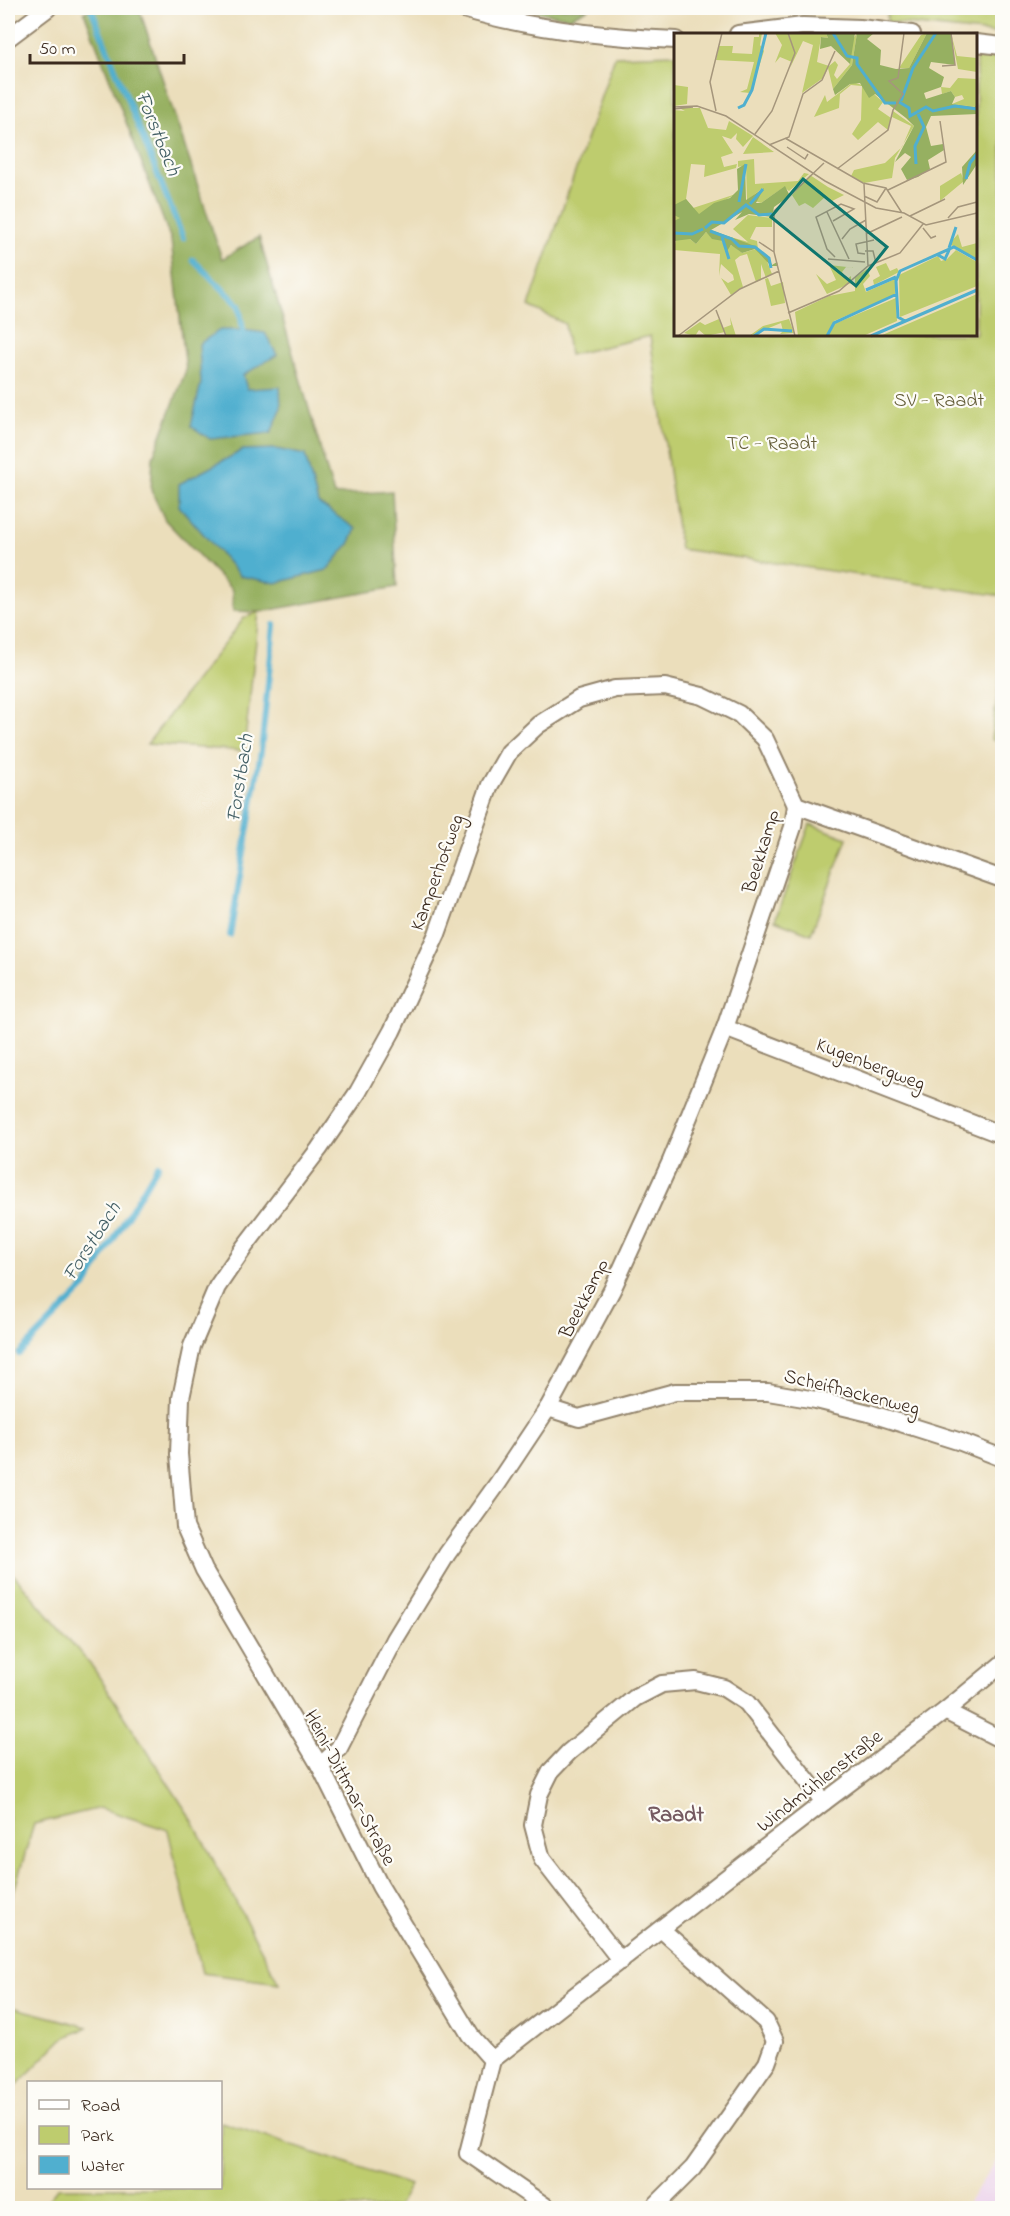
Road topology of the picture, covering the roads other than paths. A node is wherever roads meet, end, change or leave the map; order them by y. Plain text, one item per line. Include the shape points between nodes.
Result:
1 (48, 8) edge
2 (460, 8) edge
3 (746, 33) edge
4 (903, 33) edge
5 (8, 38) edge
6 (674, 40) edge
7 (977, 43) edge
8 (1002, 46) edge
9 (796, 805) junction
10 (1002, 879) edge
11 (724, 1028) junction
12 (1002, 1135) edge
13 (548, 1408) junction
14 (1002, 1458) edge
15 (185, 1527) joint
16 (1002, 1664) edge
17 (945, 1711) junction
18 (1002, 1740) edge
19 (320, 1766) junction
20 (824, 1802) junction
21 (662, 1929) junction
22 (621, 1960) junction
23 (492, 2060) junction
24 (548, 2208) edge
25 (653, 2208) edge

1 - 5 street
2 - 6 street via 499,20 607,36
3 - 4 street via 803,26
7 - 8 street
9 - 10 street
9 - 11 street, Beekkamp via 793,827
9 - 15 street, Kamperhofweg via 765,739 739,714 702,696 665,687 615,689 579,699 538,725 509,752 490,785 437,934 392,1031 358,1092 218,1287 192,1346 181,1398 179,1454
11 - 12 street, Kugenbergweg
11 - 13 street, Beekkamp via 671,1161 612,1290
13 - 14 street, Scheifhackenweg via 579,1418 675,1392 768,1392 869,1413
13 - 19 street, Beekkamp via 447,1554 395,1639 339,1748
15 - 19 street, Heini-Dittmar-Straße via 204,1570
16 - 17 street, Windmühlenstraße
17 - 18 street
17 - 20 street, Windmühlenstraße
19 - 23 street, Heini-Dittmar-Straße via 380,1886 470,2035
20 - 21 street, Windmühlenstraße
20 - 22 street via 747,1703 724,1688 696,1681 662,1684 635,1698 551,1771 539,1795 533,1825 542,1859
21 - 22 street, Windmühlenstraße
21 - 25 street via 766,2022 775,2042 767,2063 693,2168
22 - 23 street, Windmühlenstraße
23 - 24 street via 468,2153

